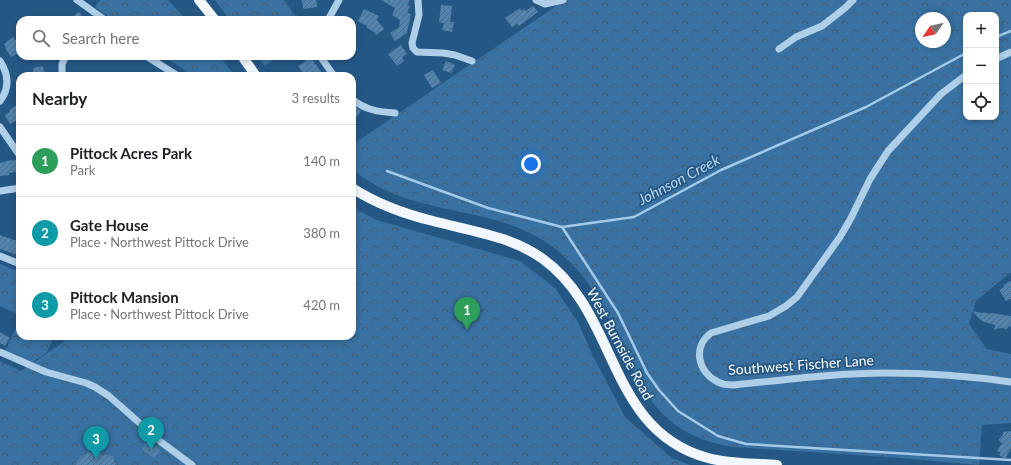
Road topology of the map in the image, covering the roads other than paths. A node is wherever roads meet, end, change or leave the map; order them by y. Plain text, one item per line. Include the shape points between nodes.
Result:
1 (77, 0) edge
2 (199, 0) edge
3 (339, 0) edge
4 (418, 0) edge
5 (536, 0) edge
6 (563, 0) edge
7 (853, 0) edge
8 (100, 16) edge
9 (211, 16) edge
10 (330, 16) edge
11 (779, 49) dead end
12 (1011, 52) edge
13 (999, 58) edge
14 (64, 60) edge
15 (152, 60) edge
16 (245, 60) edge
17 (323, 60) edge
18 (0, 61) edge
19 (472, 61) dead end
20 (62, 72) edge
21 (172, 72) edge
22 (253, 72) edge
23 (331, 72) edge
24 (963, 78) edge
25 (0, 102) edge
26 (356, 102) edge
27 (395, 114) dead end
28 (0, 127) edge
29 (16, 150) edge
30 (16, 189) edge
31 (356, 190) edge
32 (0, 191) edge
33 (0, 256) edge
34 (16, 262) edge
35 (2, 353) edge
36 (1011, 382) edge
37 (192, 465) edge
38 (777, 465) edge

1 - 8 street
2 - 9 main road
3 - 10 street
4 - 19 street via 419,15 413,48 423,54 443,53
5 - 6 street via 545,4
7 - 11 street via 822,26 796,37
12 - 13 street
14 - 20 street
15 - 21 street
16 - 22 main road
17 - 23 street
18 - 25 street via 8,78 8,86
24 - 36 street, Southwest Fischer Lane via 941,94 888,151 870,178 842,234 797,297 768,316 711,333 701,344 698,355 709,376 718,382 734,386 811,377 885,373 974,377
26 - 27 street via 381,113
28 - 29 street
30 - 32 street
31 - 38 main road, West Burnside Road via 391,209 501,238 531,251 564,276 578,294 627,390 638,409 656,429 679,446 709,458
33 - 34 street
35 - 37 street via 46,372 95,387

